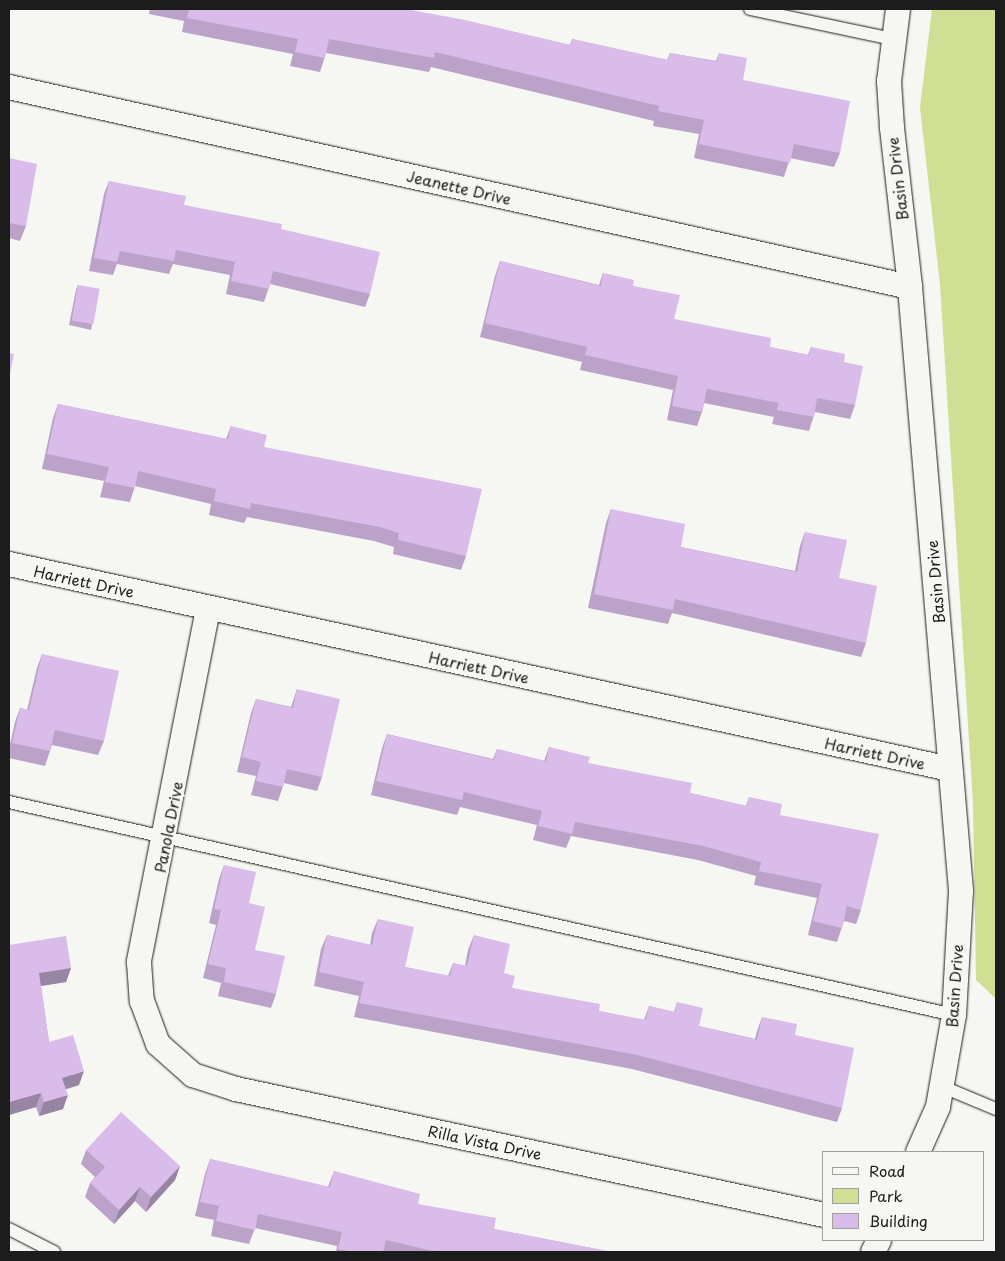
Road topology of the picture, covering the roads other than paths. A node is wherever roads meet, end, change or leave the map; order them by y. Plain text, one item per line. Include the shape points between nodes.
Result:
1 (750, 9) edge
2 (898, 9) edge
3 (892, 39) junction
4 (9, 87) edge
5 (910, 287) junction
6 (9, 564) edge
7 (208, 609) junction
8 (950, 769) junction
9 (9, 802) edge
10 (166, 841) junction
11 (954, 1015) junction
12 (158, 1044) joint
13 (941, 1086) junction
14 (996, 1109) edge
15 (918, 1151) edge
16 (822, 1215) edge
17 (9, 1229) edge
18 (54, 1252) edge

1 - 3 lane
2 - 3 street, Basin Drive
3 - 5 street, Basin Drive via 892,128
4 - 5 street, Jeanette Drive
5 - 8 street, Basin Drive
6 - 7 street, Harriett Drive
7 - 8 street, Harriett Drive
7 - 10 street, Panola Drive
8 - 11 street, Basin Drive via 960,891
9 - 10 lane
10 - 11 lane
10 - 12 street, Panola Drive via 139,962 142,1001
11 - 13 street, Basin Drive
12 - 16 street, Rilla Vista Drive via 193,1075 236,1089
13 - 14 lane
13 - 15 street, Basin Drive via 938,1107
17 - 18 lane

